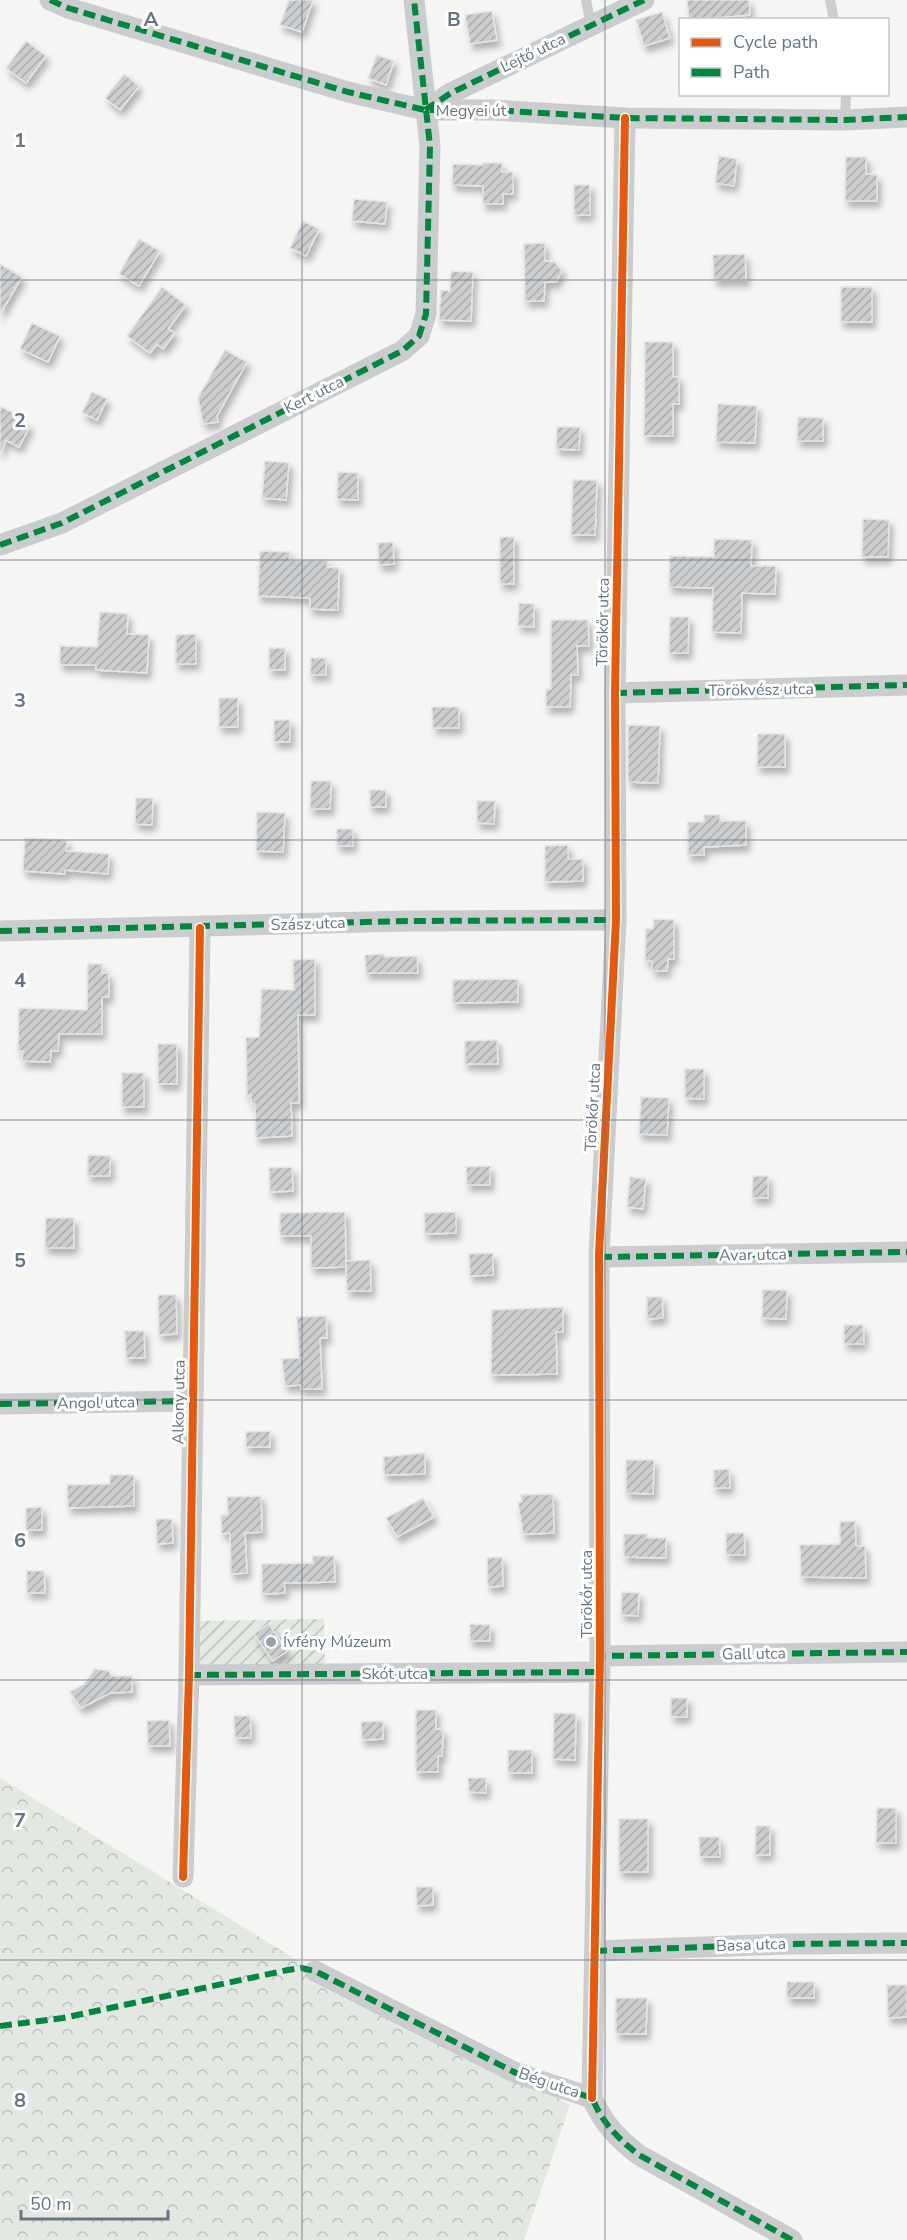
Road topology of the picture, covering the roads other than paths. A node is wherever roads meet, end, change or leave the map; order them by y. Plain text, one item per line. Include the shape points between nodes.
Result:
1 (50, 0) edge
2 (414, 0) edge
3 (586, 0) edge
4 (644, 0) edge
5 (830, 0) edge
6 (834, 18) edge
7 (591, 25) junction
8 (846, 96) edge
9 (425, 110) junction
10 (907, 117) edge
11 (625, 118) junction
12 (846, 120) junction
13 (0, 545) edge
14 (907, 685) edge
15 (615, 693) junction
16 (616, 920) junction
17 (200, 928) junction
18 (0, 931) edge
19 (907, 1252) edge
20 (600, 1257) junction
21 (192, 1401) junction
22 (0, 1404) edge
23 (907, 1652) edge
24 (600, 1664) junction
25 (189, 1675) junction
26 (183, 1876) dead end
27 (907, 1943) edge
28 (595, 1951) junction
29 (315, 1971) dead end
30 (592, 2098) junction
31 (792, 2240) edge

1 - 9 street, Megyei út via 348,92
2 - 9 street, Kert utca
3 - 7 lane
4 - 7 street, Lejtő utca
5 - 6 lane
7 - 9 street, Lejtő utca via 451,93
8 - 12 lane
9 - 11 street, Megyei út
9 - 13 street, Kert utca via 430,146 426,314 422,331 412,344 62,523
10 - 12 street, Megyei út
11 - 12 street, Megyei út
11 - 15 street, Törökőr utca
14 - 15 street, Törökvész utca
15 - 16 street, Törökőr utca
16 - 17 street, Szász utca via 407,921
16 - 20 street, Törökőr utca
17 - 18 street, Szász utca
17 - 21 street, Alkony utca
19 - 20 street, Avar utca
20 - 24 street, Törökőr utca
21 - 22 street, Angol utca
21 - 25 street, Alkony utca
23 - 24 street, Gall utca
24 - 25 street, Skót utca
24 - 28 street, Törökőr utca
25 - 26 street, Alkony utca
27 - 28 street, Basa utca
28 - 30 street, Törökőr utca
29 - 30 street, Bég utca via 516,2073
30 - 31 street, Bég utca via 602,2120 639,2154

